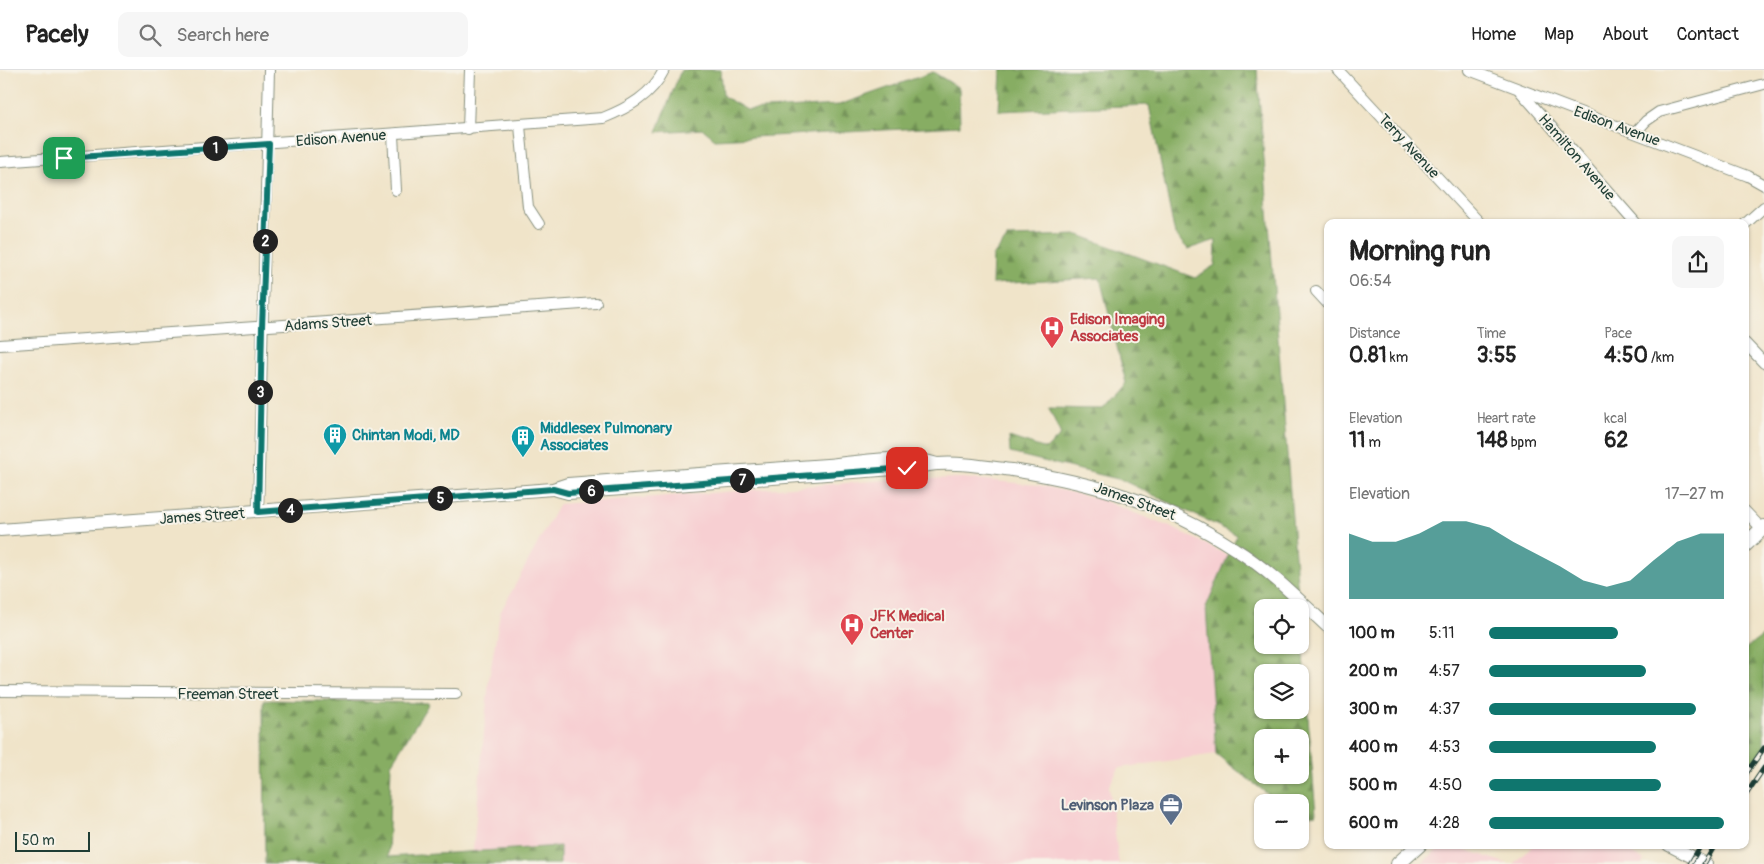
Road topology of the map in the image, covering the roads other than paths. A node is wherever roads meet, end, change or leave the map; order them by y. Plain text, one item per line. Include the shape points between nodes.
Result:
1 (270, 70) edge
2 (470, 70) edge
3 (664, 70) edge
4 (1338, 70) edge
5 (1470, 70) edge
6 (1764, 84) edge
7 (1520, 90) junction
8 (520, 126) junction
9 (468, 129) junction
10 (1636, 132) junction
11 (393, 135) junction
12 (269, 144) junction
13 (0, 162) edge
14 (1764, 185) edge
15 (396, 190) dead end
16 (1764, 207) edge
17 (1476, 219) edge
18 (1632, 219) edge
19 (1749, 220) edge
20 (539, 224) dead end
21 (1316, 291) dead end
22 (1324, 300) edge
23 (596, 303) dead end
24 (262, 327) junction
25 (0, 345) edge
26 (1749, 347) edge
27 (1764, 363) edge
28 (258, 512) junction
29 (1749, 515) edge
30 (1763, 528) edge
31 (0, 530) edge
32 (1749, 541) edge
33 (1324, 623) edge
34 (0, 691) edge
35 (456, 694) dead end
36 (1415, 849) edge
37 (1677, 849) edge
38 (1398, 864) edge
39 (1706, 864) edge

1 - 12 street
2 - 9 street
3 - 8 street, Edison Avenue via 645,94 603,118
4 - 17 street, Terry Avenue
5 - 7 street, Edison Avenue
6 - 10 street via 1660,112
7 - 10 street, Edison Avenue
7 - 18 street, Hamilton Avenue
8 - 9 street, Edison Avenue
8 - 20 street via 528,207
9 - 11 street, Edison Avenue
10 - 14 street, Edison Avenue
11 - 12 street, Edison Avenue
11 - 15 street
12 - 13 street, Edison Avenue
12 - 24 street
16 - 19 street
21 - 22 street
23 - 24 street, Adams Street
24 - 25 street, Adams Street
24 - 28 street
26 - 27 street
28 - 31 street, James Street
28 - 33 street, James Street via 553,489 568,484 924,459 937,464 993,467 1090,484 1172,513 1260,566
29 - 30 street
30 - 32 main road
34 - 35 street, Freeman Street
36 - 38 main road
37 - 39 street

